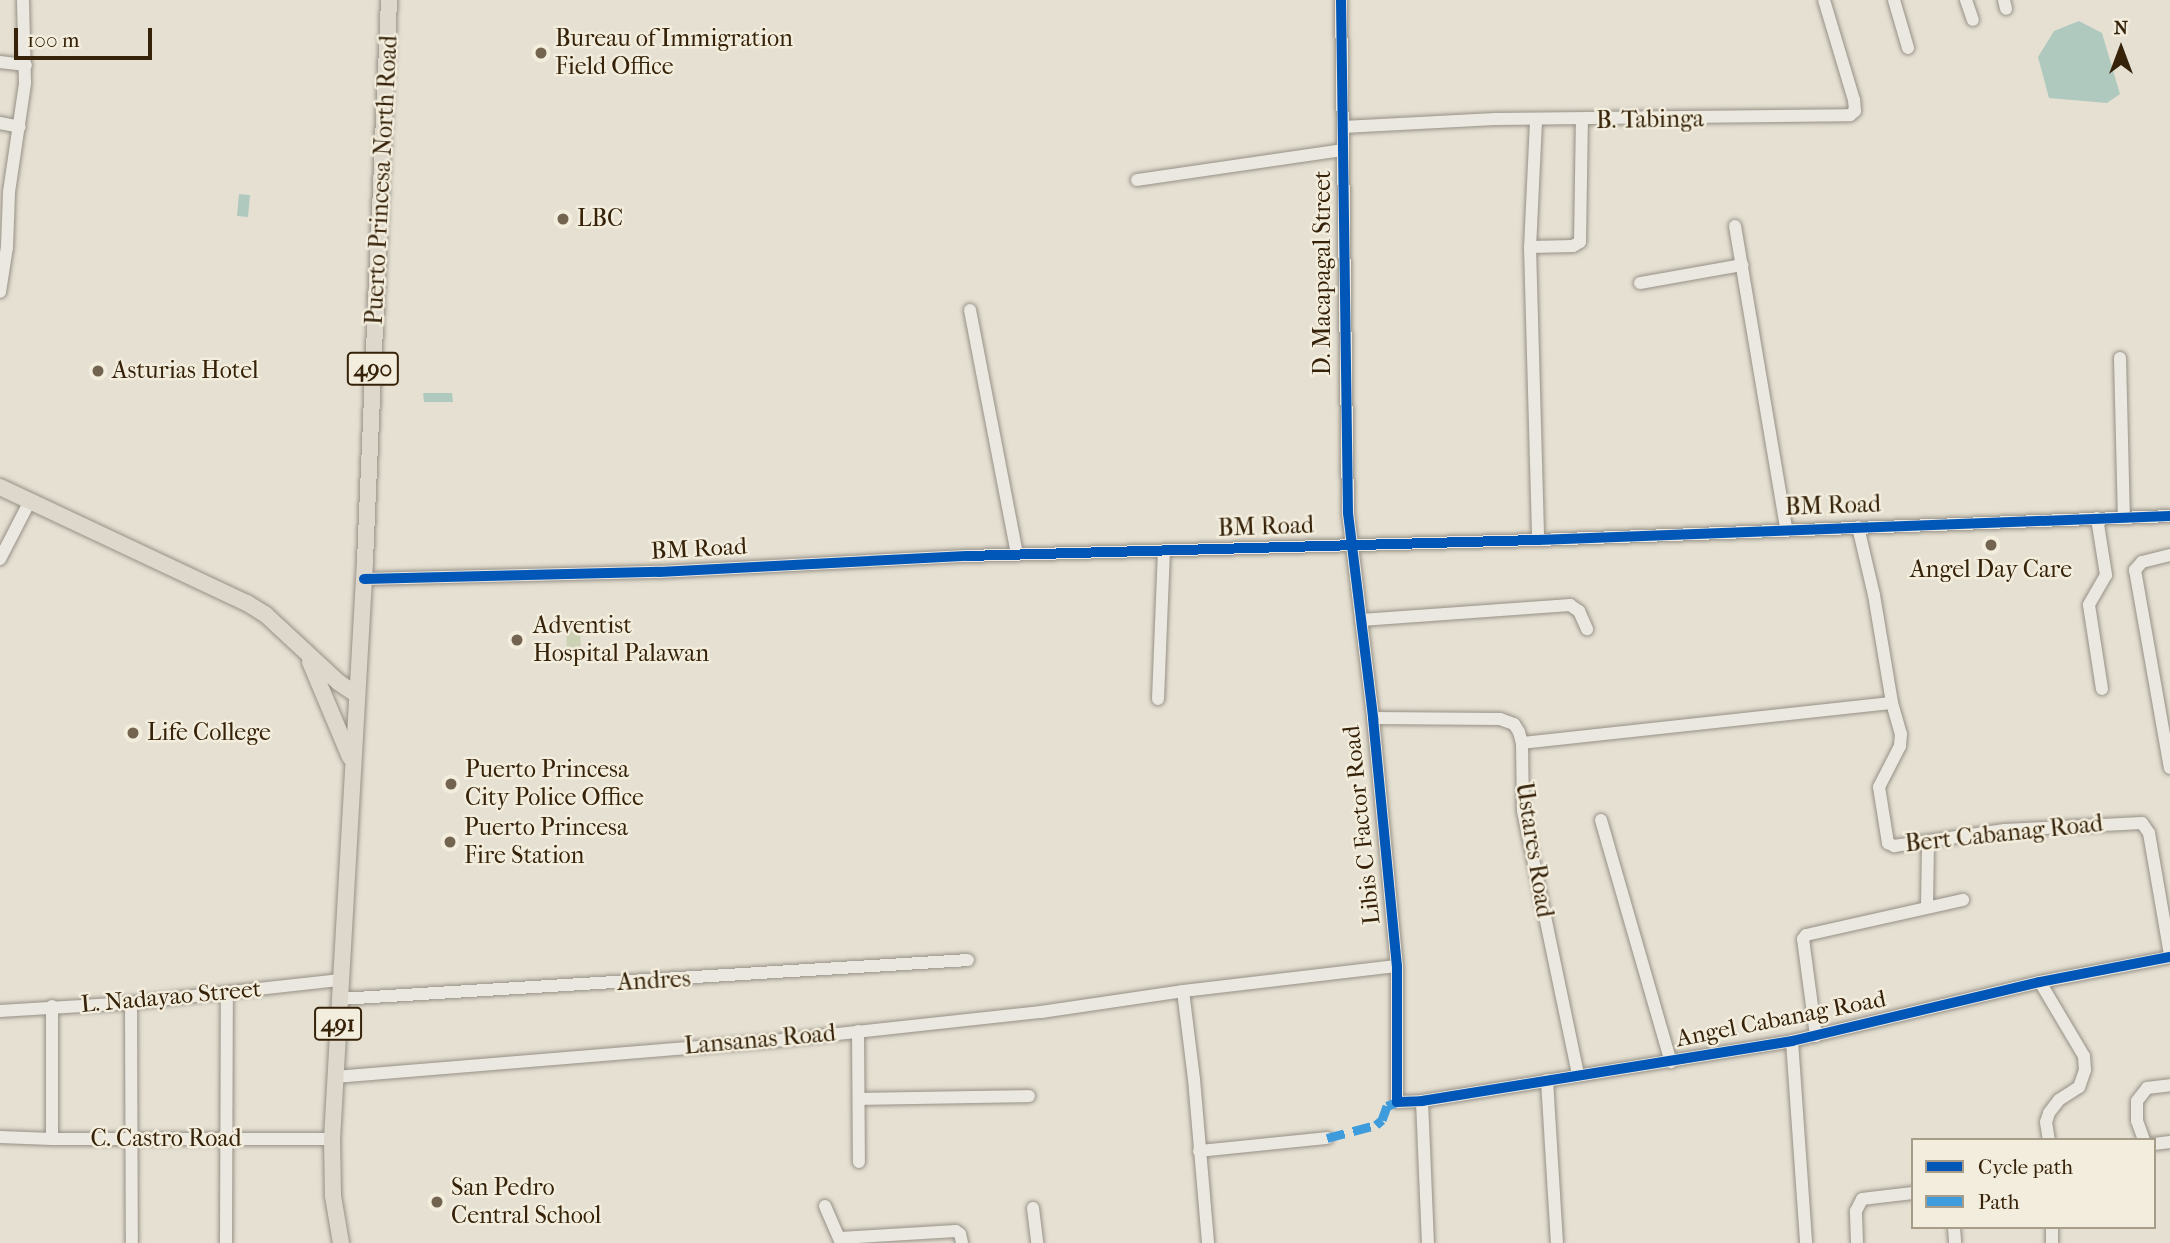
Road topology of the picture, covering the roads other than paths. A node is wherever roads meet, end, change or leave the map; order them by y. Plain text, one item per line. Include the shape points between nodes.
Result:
1 (23, 0) edge
2 (389, 0) edge
3 (1341, 0) edge
4 (1824, 0) edge
5 (1894, 0) edge
6 (1966, 0) edge
7 (1973, 20) dead end
8 (1908, 48) dead end
9 (0, 62) edge
10 (26, 65) junction
11 (1536, 121) junction
12 (1582, 121) junction
13 (0, 123) edge
14 (20, 127) junction
15 (1343, 127) junction
16 (1343, 150) junction
17 (1137, 180) dead end
18 (4, 191) edge
19 (1735, 226) dead end
20 (1530, 247) junction
21 (1742, 265) junction
22 (1640, 283) dead end
23 (0, 292) edge
24 (970, 310) dead end
25 (2120, 358) dead end
26 (0, 487) edge
27 (30, 501) junction
28 (2170, 516) edge
29 (2124, 517) junction
30 (2097, 518) junction
31 (1858, 527) junction
32 (1786, 528) junction
33 (1538, 540) junction
34 (1352, 544) junction
35 (1164, 551) junction
36 (1017, 555) junction
37 (2170, 555) edge
38 (0, 559) edge
39 (364, 579) junction
40 (1361, 620) junction
41 (1587, 629) dead end
42 (305, 650) junction
43 (2102, 689) dead end
44 (357, 695) junction
45 (1158, 699) dead end
46 (1892, 703) junction
47 (1373, 718) junction
48 (1522, 743) junction
49 (352, 762) junction
50 (2170, 768) edge
51 (1601, 820) dead end
52 (1928, 841) junction
53 (1963, 900) dead end
54 (1927, 907) junction
55 (2170, 955) edge
56 (968, 960) dead end
57 (1397, 966) junction
58 (341, 980) junction
59 (2040, 982) junction
60 (1183, 991) junction
61 (227, 994) junction
62 (340, 999) junction
63 (131, 1003) junction
64 (52, 1006) junction
65 (0, 1011) edge
66 (858, 1031) junction
67 (1816, 1036) junction
68 (1792, 1041) junction
69 (1671, 1062) junction
70 (1578, 1074) junction
71 (335, 1077) junction
72 (1547, 1080) junction
73 (2170, 1085) edge
74 (1029, 1096) dead end
75 (860, 1099) junction
76 (1422, 1101) junction
77 (1397, 1102) joint
78 (0, 1137) edge
79 (1327, 1138) dead end
80 (2049, 1138) edge
81 (2143, 1138) edge
82 (52, 1139) junction
83 (133, 1139) junction
84 (227, 1139) junction
85 (331, 1139) junction
86 (1199, 1151) junction
87 (859, 1162) dead end
88 (1911, 1193) edge
89 (825, 1206) dead end
90 (1033, 1208) dead end
91 (840, 1241) edge
92 (226, 1242) edge
93 (132, 1243) edge
94 (341, 1243) edge
95 (962, 1243) edge
96 (1037, 1243) edge
97 (1208, 1243) edge
98 (1428, 1243) edge
99 (1556, 1243) edge
100 (1806, 1243) edge
101 (1857, 1243) edge

1 - 10 street
2 - 39 main road, Puerto Princesa North Road / 490
3 - 15 street, D. Macapagal Street
4 - 12 street, B. Tabinga via 1855,104 1853,114
5 - 8 street
6 - 7 street
9 - 10 street
10 - 14 street
11 - 12 street, B. Tabinga
11 - 15 street, B. Tabinga
11 - 20 street
12 - 20 street via 1580,242
13 - 14 street
14 - 18 street
15 - 16 street, D. Macapagal Street
16 - 17 street
16 - 34 street, D. Macapagal Street
18 - 23 street via 7,247
19 - 21 street
20 - 33 street
21 - 22 street
21 - 32 street
24 - 36 street
25 - 29 street
26 - 27 main road
27 - 38 street
27 - 42 main road via 247,603
28 - 29 street, BM Road
29 - 30 street, BM Road
30 - 31 street, BM Road
30 - 43 street via 2106,575 2090,605
31 - 32 street, BM Road
31 - 46 street, Bert Cabanag Road
32 - 33 street, BM Road
33 - 34 street, BM Road
34 - 35 street, BM Road
34 - 40 street, Libis C Factor Road
35 - 36 street, BM Road
35 - 45 street
36 - 39 street, BM Road via 659,572
37 - 50 street via 2141,562 2135,570
39 - 44 main road, Puerto Princesa North Road / 490
40 - 41 street via 1570,605 1579,611
40 - 47 street, Libis C Factor Road
42 - 44 main road
42 - 49 main road
44 - 49 main road, 491
46 - 48 street
46 - 52 street, Bert Cabanag Road via 1901,741 1878,787 1886,841 1894,846
47 - 48 street via 1508,720
47 - 57 street, Libis C Factor Road
48 - 70 street, Ustares Road via 1523,811
49 - 58 main road, 491
51 - 69 street
52 - 54 street
52 - 55 street, Bert Cabanag Road via 2142,822 2149,833
53 - 54 street
54 - 67 street via 1806,935
55 - 59 street, Angel Cabanag Road
56 - 62 street, Andres
57 - 60 street, Lansanas Road
57 - 77 street, Libis C Factor Road
58 - 61 street, L. Nadayao Street
58 - 62 main road, 491
59 - 67 street, Angel Cabanag Road
59 - 80 street via 2084,1056 2085,1070 2079,1087 2049,1113
60 - 66 street, Lansanas Road
60 - 86 street
61 - 63 street, L. Nadayao Street
61 - 84 street
62 - 71 main road, 491
63 - 64 street, L. Nadayao Street
63 - 83 street
64 - 65 street, L. Nadayao Street
64 - 82 street
66 - 71 street, Lansanas Road
66 - 75 street
67 - 68 street, Angel Cabanag Road
68 - 69 street, Angel Cabanag Road
68 - 100 street
69 - 70 street, Angel Cabanag Road
70 - 72 street, Angel Cabanag Road
71 - 85 main road, 491
72 - 76 street, Angel Cabanag Road
72 - 99 street
73 - 81 street via 2147,1088 2137,1101
74 - 75 street
75 - 87 street
76 - 77 street, Angel Cabanag Road
76 - 98 street
78 - 82 street, C. Castro Road
79 - 86 street
82 - 83 street, C. Castro Road
83 - 84 street, C. Castro Road
83 - 93 street
84 - 85 street, C. Castro Road
84 - 92 street
85 - 94 main road, 491
86 - 97 street
88 - 101 street via 1862,1199 1856,1211
89 - 91 street
90 - 96 street
91 - 95 street via 956,1231

